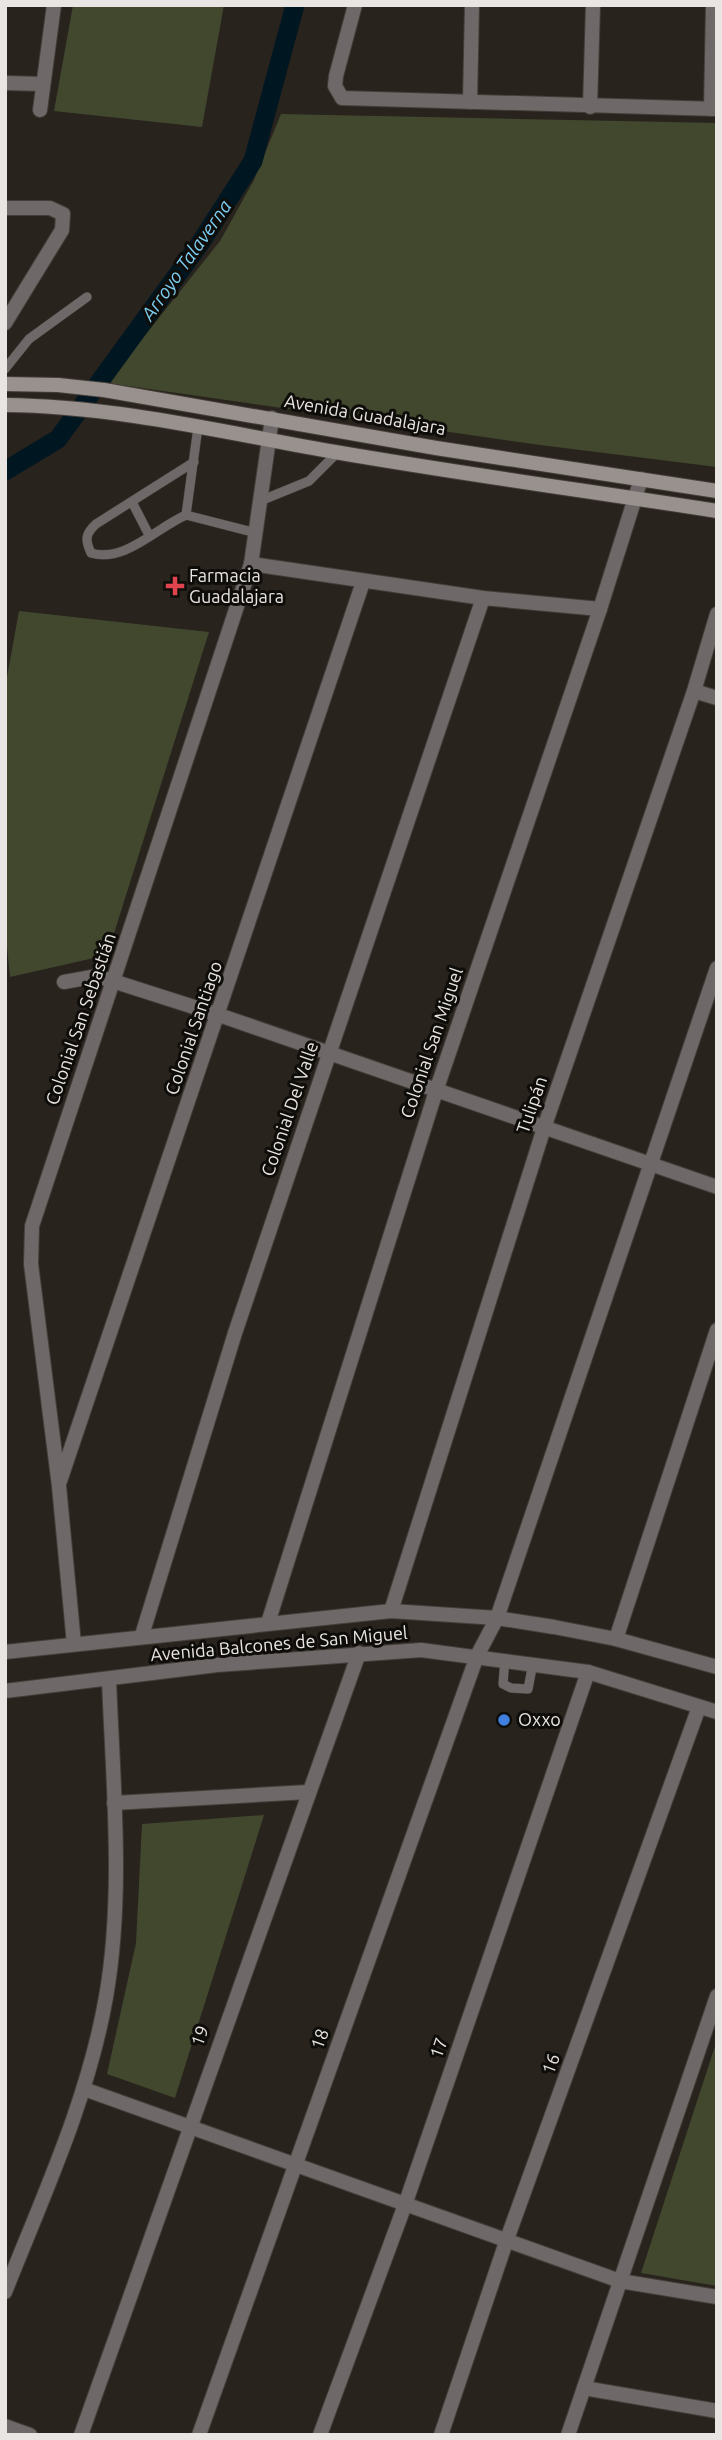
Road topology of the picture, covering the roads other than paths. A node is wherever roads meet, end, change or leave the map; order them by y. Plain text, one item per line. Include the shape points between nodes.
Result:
1 (54, 5) edge
2 (355, 5) edge
3 (472, 5) edge
4 (593, 5) edge
5 (713, 5) edge
6 (5, 83) edge
7 (43, 84) junction
8 (470, 102) junction
9 (590, 107) junction
10 (714, 109) edge
11 (40, 110) dead end
12 (5, 208) edge
13 (87, 297) dead end
14 (5, 323) edge
15 (5, 369) edge
16 (5, 384) edge
17 (5, 405) edge
18 (272, 418) junction
19 (198, 427) junction
20 (268, 440) junction
21 (338, 452) junction
22 (194, 462) junction
23 (641, 479) junction
24 (717, 491) edge
25 (635, 498) junction
26 (260, 501) junction
27 (132, 502) junction
28 (717, 511) edge
29 (186, 515) junction
30 (256, 533) junction
31 (149, 535) junction
32 (251, 564) junction
33 (363, 582) junction
34 (483, 598) junction
35 (600, 609) junction
36 (717, 614) edge
37 (694, 691) junction
38 (717, 698) edge
39 (717, 968) edge
40 (64, 982) dead end
41 (115, 982) junction
42 (219, 1015) junction
43 (328, 1055) junction
44 (436, 1091) junction
45 (544, 1128) junction
46 (649, 1164) junction
47 (717, 1187) edge
48 (717, 1330) edge
49 (59, 1486) junction
50 (391, 1611) junction
51 (497, 1618) junction
52 (268, 1623) junction
53 (142, 1635) junction
54 (616, 1639) junction
55 (74, 1644) junction
56 (5, 1652) edge
57 (359, 1653) junction
58 (477, 1656) junction
59 (505, 1659) junction
60 (533, 1663) junction
61 (717, 1667) edge
62 (588, 1672) junction
63 (109, 1680) junction
64 (6, 1691) edge
65 (699, 1707) junction
66 (717, 1712) edge
67 (308, 1792) junction
68 (114, 1803) junction
69 (717, 1997) edge
70 (714, 2014) edge
71 (84, 2089) junction
72 (188, 2126) junction
73 (296, 2167) junction
74 (406, 2202) junction
75 (506, 2242) junction
76 (620, 2281) junction
77 (5, 2292) edge
78 (717, 2297) edge
79 (584, 2388) junction
80 (717, 2411) edge
81 (5, 2426) edge
82 (30, 2435) edge
83 (81, 2435) edge
84 (199, 2435) edge
85 (320, 2435) edge
86 (441, 2435) edge
87 (568, 2435) edge

1 - 7 street
2 - 8 street via 336,76 337,93 349,100
3 - 8 street
4 - 9 street
5 - 10 street
6 - 7 street
7 - 11 street
8 - 9 street
9 - 10 street
12 - 14 street via 50,208 63,214 62,230
13 - 15 lane via 29,339
16 - 18 main road, Avenida Guadalajara via 104,390
17 - 19 main road
18 - 20 street, Colonial San Sebastián
18 - 23 main road, Avenida Guadalajara
19 - 20 main road
19 - 22 lane
20 - 21 main road
20 - 26 street, Colonial San Sebastián
21 - 25 main road
21 - 26 lane via 309,481
22 - 27 lane
22 - 29 lane
23 - 24 main road, Avenida Guadalajara
23 - 25 street, Colonial San Miguel
25 - 28 main road
25 - 35 street, Colonial San Miguel
26 - 30 street, Colonial San Sebastián
27 - 31 lane
27 - 31 lane via 88,532 91,553 117,555
29 - 30 lane
29 - 31 lane
30 - 32 street, Colonial San Sebastián
32 - 33 street
32 - 41 street, Colonial San Sebastián
33 - 34 street
33 - 42 street, Colonial Santiago
34 - 35 street
34 - 43 street, Colonial Del Valle
35 - 44 street, Colonial San Miguel
36 - 37 street, Tulipán
37 - 38 street
37 - 45 street, Tulipán
39 - 46 street, 18
40 - 41 street via 97,976
41 - 42 street
41 - 49 street, Colonial San Sebastián via 32,1226 32,1264
42 - 43 street
42 - 49 street, Colonial Santiago
43 - 44 street
43 - 53 street, Colonial Del Valle via 235,1333
44 - 45 street
44 - 52 street, Colonial San Miguel
45 - 46 street
45 - 50 street, Tulipán
46 - 47 street
46 - 51 street, 18
48 - 54 street
49 - 55 street, Colonial San Sebastián
50 - 51 street, Avenida Balcones de San Miguel
50 - 52 street, Avenida Balcones de San Miguel
51 - 54 street, Avenida Balcones de San Miguel
51 - 58 street, 18
52 - 53 street, Avenida Balcones de San Miguel
53 - 55 street, Avenida Balcones de San Miguel
54 - 61 street, Avenida Balcones de San Miguel
55 - 56 street, Avenida Balcones de San Miguel
57 - 58 street, Avenida Balcones de San Miguel via 421,1650
57 - 63 street, Avenida Balcones de San Miguel
57 - 67 street, 19
58 - 59 street, Avenida Balcones de San Miguel
58 - 73 street, 18
59 - 60 street, Avenida Balcones de San Miguel
59 - 60 lane via 503,1684 510,1688 528,1689
60 - 62 street, Avenida Balcones de San Miguel
62 - 65 street, Avenida Balcones de San Miguel
62 - 74 street, 17
63 - 64 street, Avenida Balcones de San Miguel
63 - 68 street
65 - 66 street, Avenida Balcones de San Miguel
65 - 75 street, 16
67 - 68 street
67 - 72 street, 19
68 - 71 street via 114,1937 106,1998
69 - 70 street
70 - 76 street
71 - 72 street
71 - 77 street
72 - 73 street
72 - 83 street, 19
73 - 74 street
73 - 84 street, 18
74 - 75 street
74 - 85 street, 17
75 - 76 street
75 - 86 street, 16
76 - 78 street
76 - 79 street
79 - 80 street
79 - 87 street
81 - 82 street

